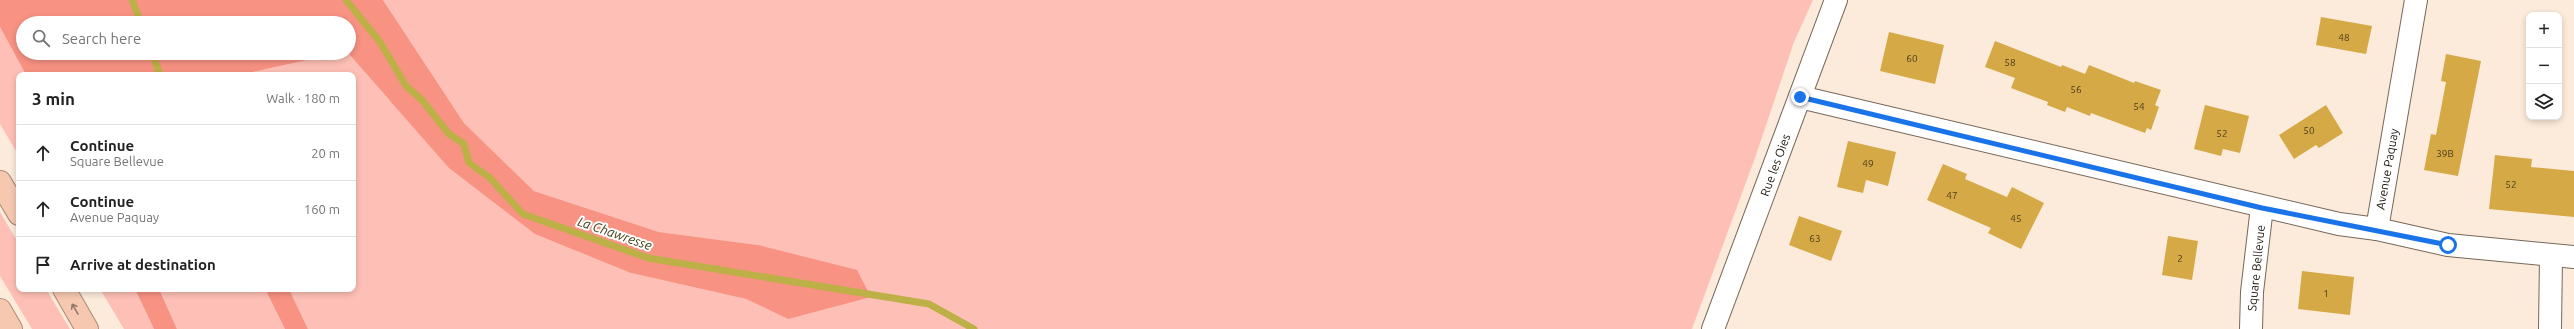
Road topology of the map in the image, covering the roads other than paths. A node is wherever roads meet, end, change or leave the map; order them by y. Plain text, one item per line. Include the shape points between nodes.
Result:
1 (1836, 0) edge
2 (2416, 0) edge
3 (1800, 97) junction
4 (0, 182) edge
5 (2262, 208) junction
6 (16, 209) edge
7 (2377, 229) junction
8 (2551, 256) junction
9 (2574, 257) edge
10 (66, 292) edge
11 (0, 310) edge
12 (11, 329) edge
13 (87, 329) edge
14 (1713, 329) edge
15 (2251, 329) edge
16 (2550, 329) edge

1 - 3 street, Rue les Oies
2 - 7 street, Avenue Paquay
3 - 5 street
3 - 14 street, Rue les Oies
4 - 6 highway
5 - 7 street
5 - 15 street, Square Bellevue via 2252,292
7 - 8 street via 2448,245
8 - 9 street
8 - 16 street
13 -> 10 highway
11 - 12 highway

